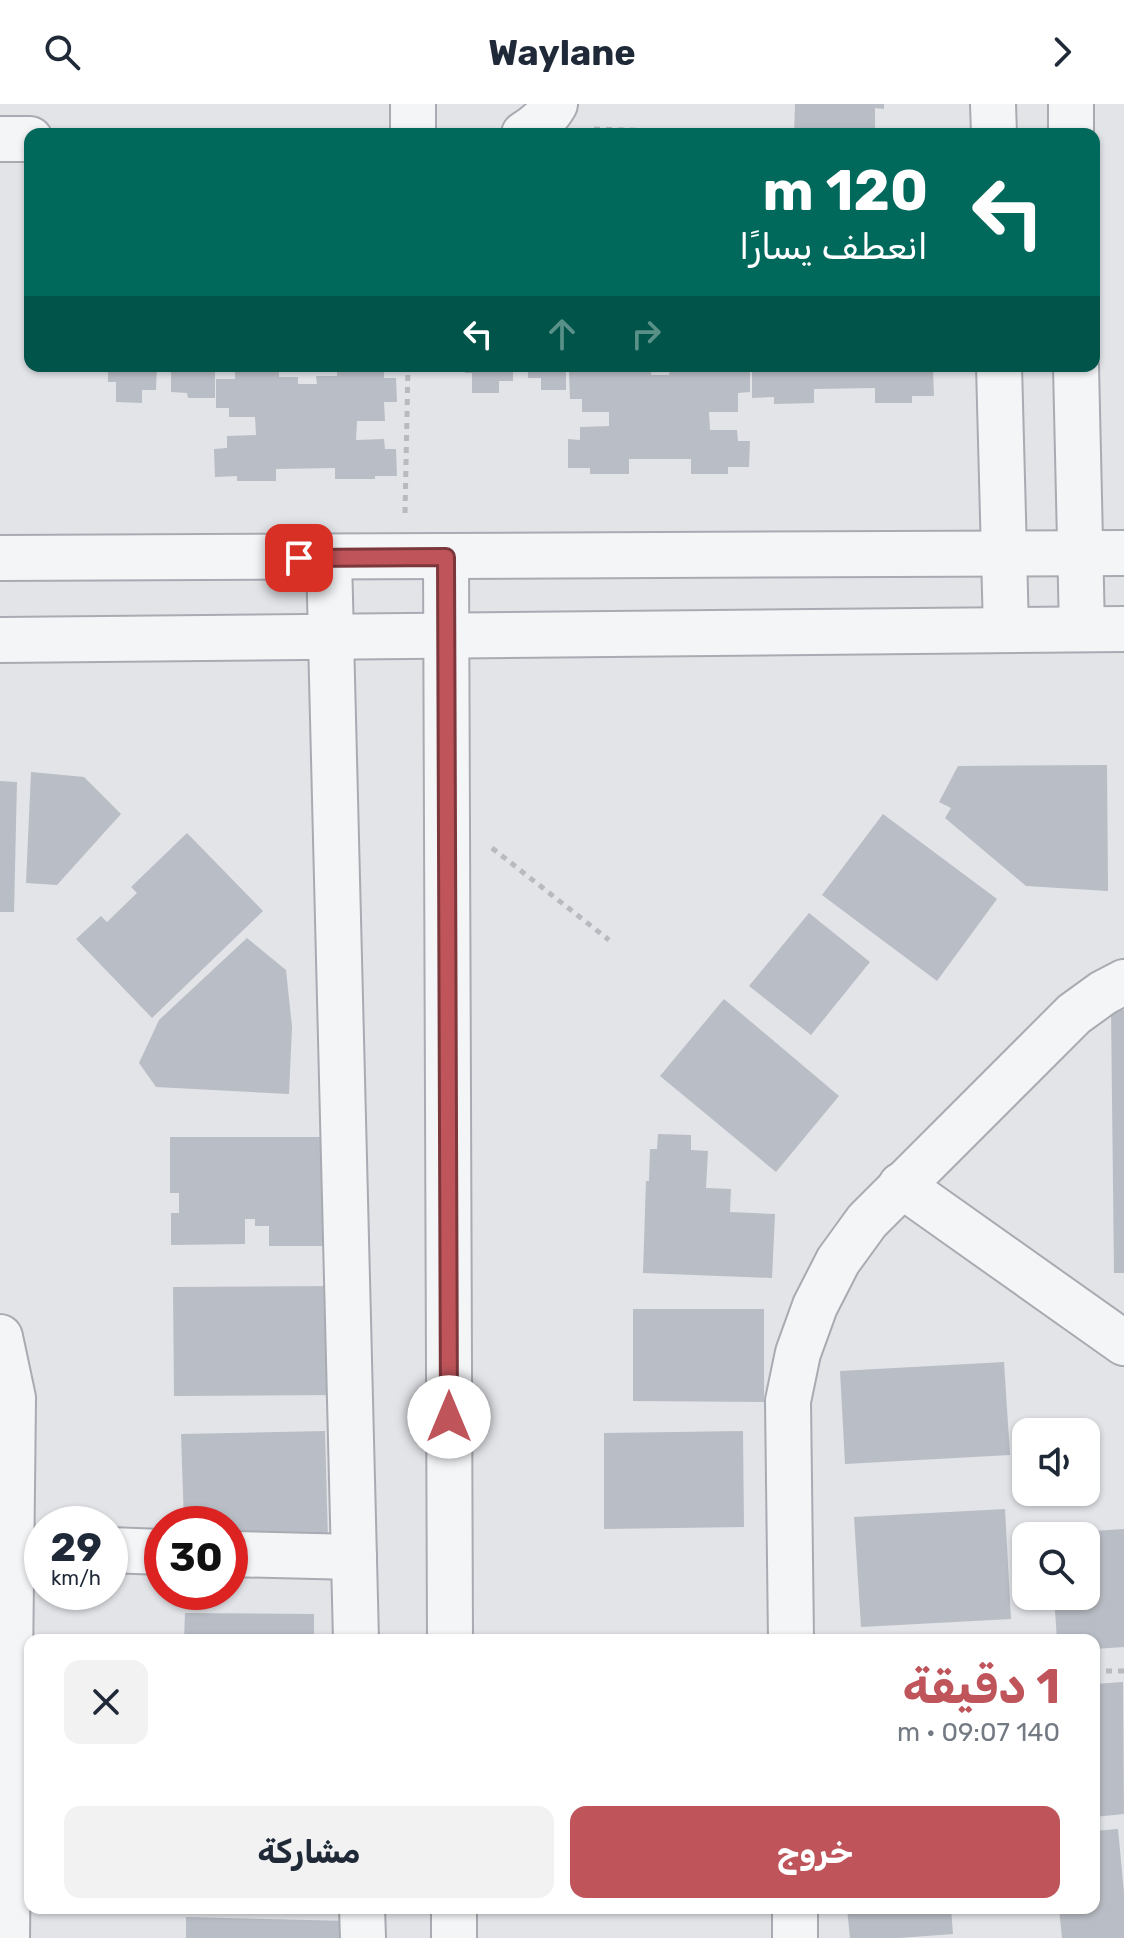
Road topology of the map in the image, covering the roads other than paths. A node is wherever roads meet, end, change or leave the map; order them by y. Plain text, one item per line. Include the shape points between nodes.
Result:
1 (413, 104) edge
2 (993, 104) edge
3 (1071, 104) edge
4 (413, 128) edge
5 (994, 128) edge
6 (1071, 128) edge
7 (0, 139) edge
8 (24, 139) edge
9 (999, 372) edge
10 (1076, 372) edge
11 (1004, 553) junction
12 (1080, 553) junction
13 (1124, 553) edge
14 (425, 557) junction
15 (0, 558) edge
16 (329, 558) junction
17 (1103, 629) edge
18 (1006, 630) junction
19 (446, 636) junction
20 (331, 637) junction
21 (0, 640) edge
22 (1124, 982) edge
23 (901, 1185) junction
24 (0, 1337) edge
25 (1124, 1343) edge
26 (24, 1516) edge
27 (248, 1554) edge
28 (354, 1557) junction
29 (24, 1606) edge
30 (356, 1634) edge
31 (450, 1634) edge
32 (791, 1634) edge
33 (362, 1914) edge
34 (454, 1914) edge
35 (795, 1914) edge
36 (7, 1938) edge
37 (363, 1938) edge
38 (454, 1938) edge
39 (795, 1938) edge

1 - 4 street
2 - 5 street
3 - 6 street
7 - 8 street
9 - 11 street
10 - 12 street
11 - 12 street
11 - 14 street
11 - 18 street
12 - 13 street
12 - 17 street
14 - 16 street
14 - 19 street
15 - 16 street
16 - 20 street
17 - 18 street
18 - 19 street
19 - 20 street
19 - 31 street
20 - 21 street
20 - 28 street
22 - 23 street via 1074,1014
23 - 25 street
23 - 32 street via 838,1261 798,1353 788,1401
24 - 26 street via 13,1398
27 - 28 street
28 - 30 street
29 - 36 street
33 - 37 street
34 - 38 street
35 - 39 street

